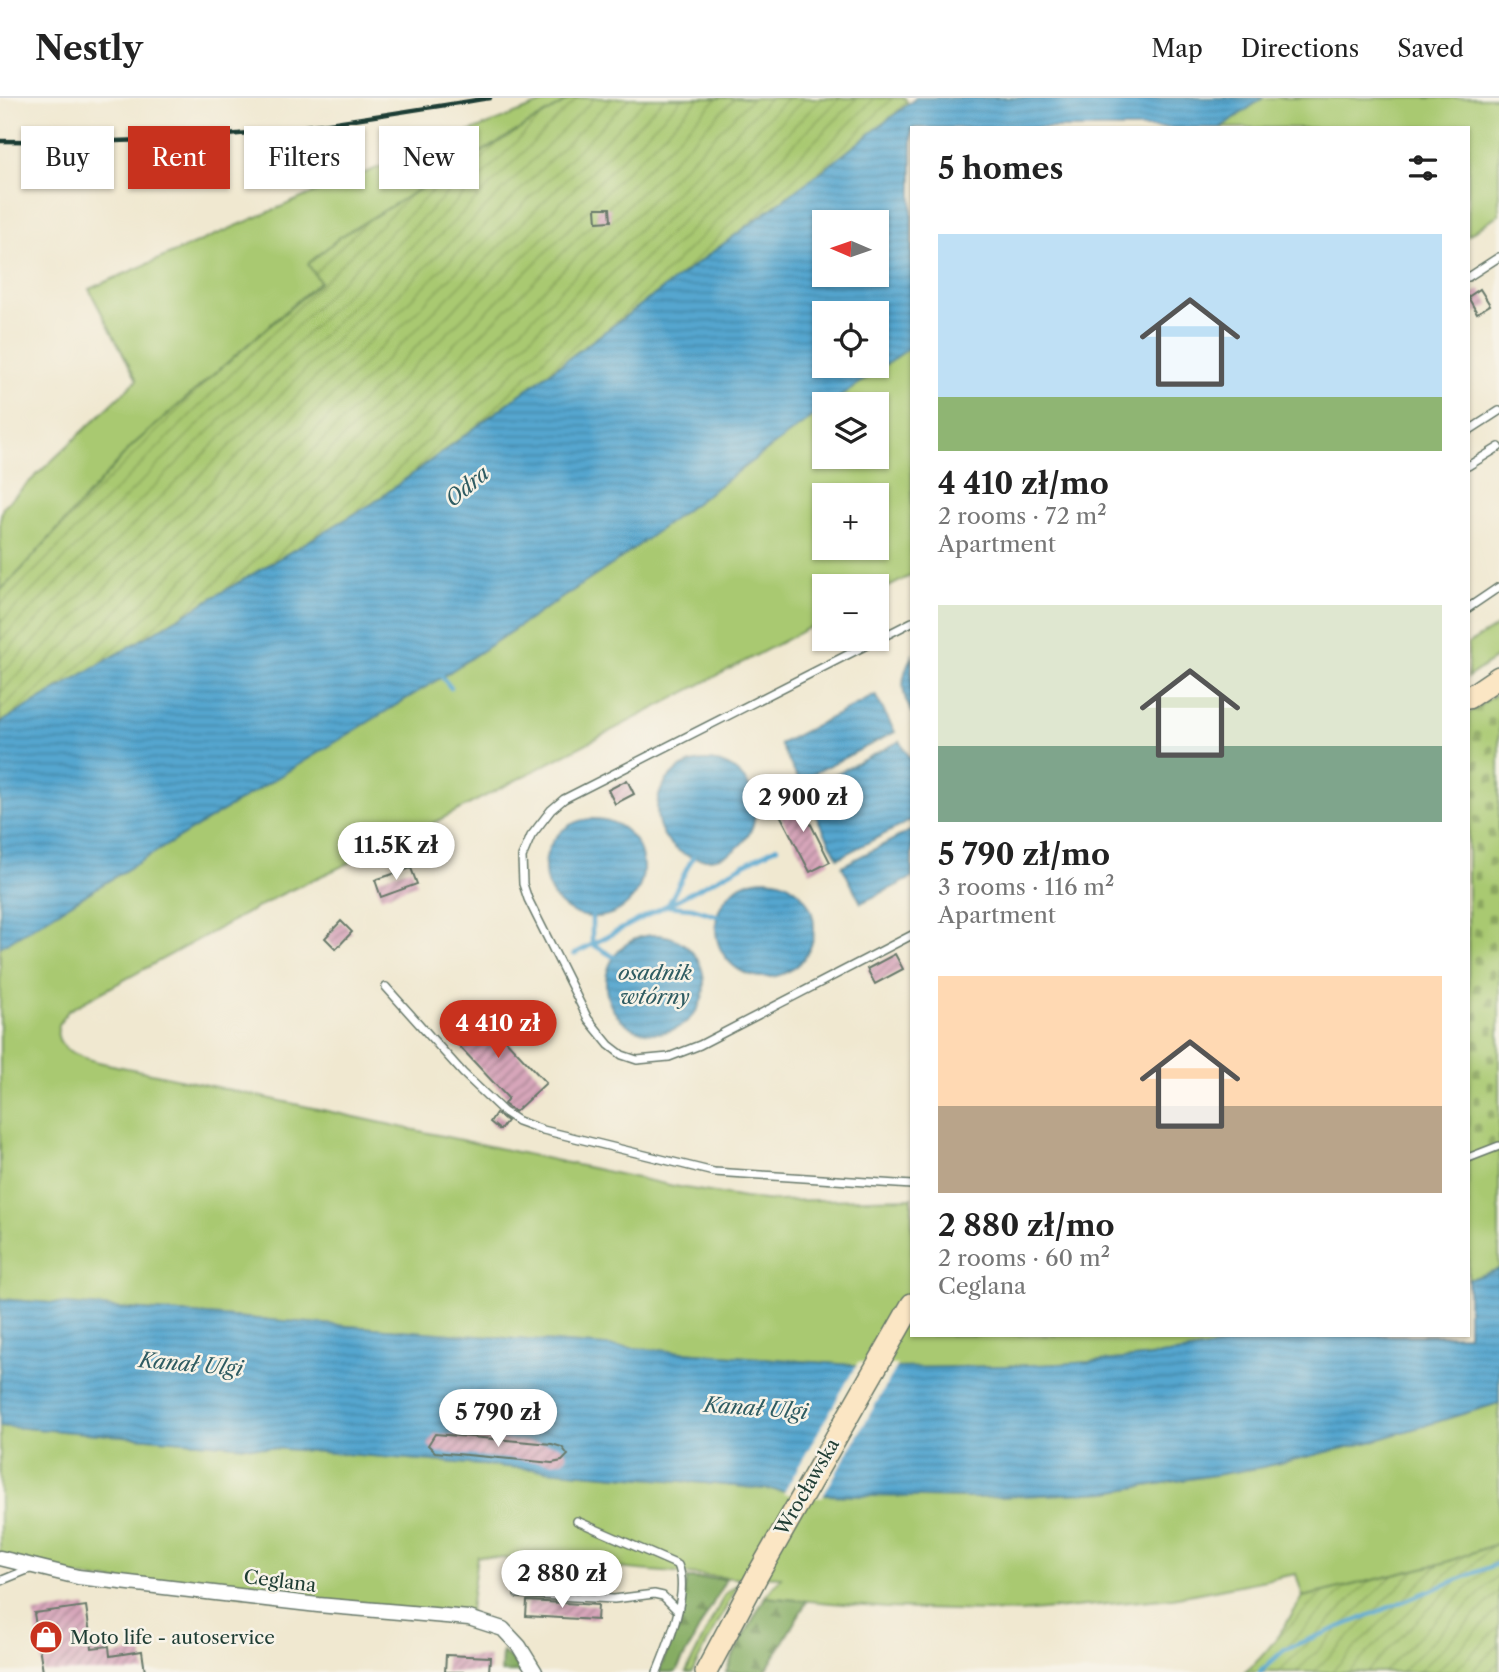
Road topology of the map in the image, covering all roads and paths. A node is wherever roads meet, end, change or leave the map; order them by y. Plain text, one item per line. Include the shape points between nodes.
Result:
1 (1499, 257) edge
2 (1470, 275) edge
3 (1499, 411) edge
4 (1470, 429) edge
5 (1499, 447) edge
6 (1470, 465) edge
7 (1499, 587) edge
8 (1470, 607) edge
9 (910, 623) edge
10 (1499, 677) edge
11 (1470, 697) edge
12 (910, 936) edge
13 (386, 987) dead end
14 (1499, 1146) edge
15 (1470, 1157) edge
16 (910, 1185) edge
17 (910, 1308) edge
18 (577, 1521) dead end
19 (0, 1558) edge
20 (34, 1567) junction
21 (0, 1581) edge
22 (518, 1594) dead end
23 (678, 1611) junction
24 (535, 1672) edge
25 (657, 1672) edge
26 (706, 1672) edge

1 - 2 lane
3 - 4 lane
5 - 6 lane
7 - 8 lane
9 - 12 lane via 565,799 531,836 521,871 528,899 588,1019 609,1045 637,1060 668,1057 700,1045
10 - 11 main road
13 - 16 lane via 463,1073 518,1121 714,1172
14 - 15 lane
17 - 26 main road, Wrocławska
18 - 23 lane via 678,1565 682,1576
19 - 20 street, Ceglana
20 - 21 lane
20 - 24 street, Ceglana via 78,1577 469,1618 503,1629
22 - 23 lane via 614,1599 653,1594 663,1596
23 - 25 lane

